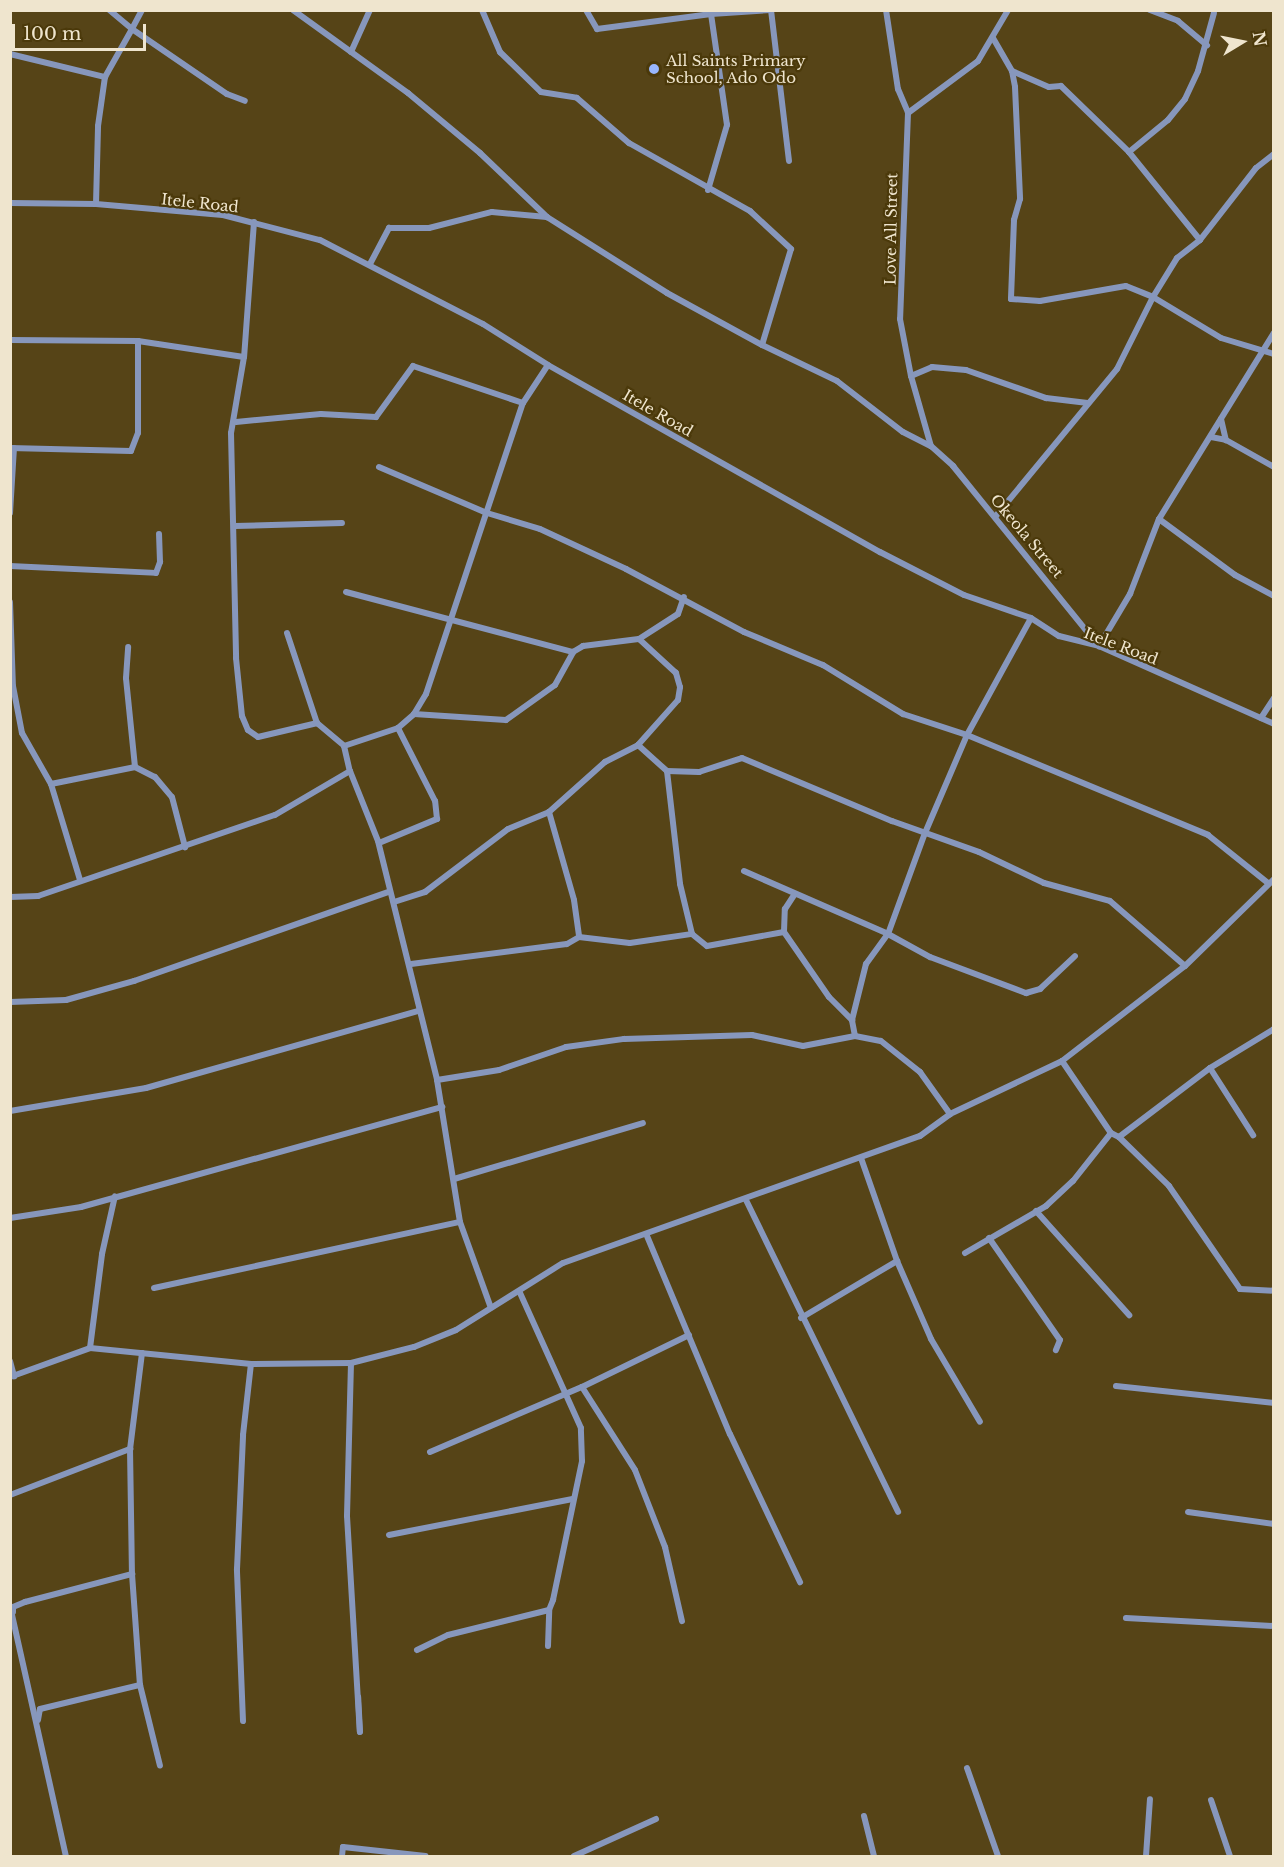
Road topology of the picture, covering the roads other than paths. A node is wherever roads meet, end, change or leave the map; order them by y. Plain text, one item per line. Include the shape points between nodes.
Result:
1 (109, 10) edge
2 (142, 10) edge
3 (293, 10) edge
4 (370, 10) edge
5 (482, 10) edge
6 (586, 10) edge
7 (771, 10) edge
8 (886, 10) edge
9 (1008, 10) edge
10 (1150, 10) edge
11 (1214, 13) dead end
12 (711, 14) junction
13 (132, 29) junction
14 (993, 38) junction
15 (1207, 45) junction
16 (351, 52) junction
17 (10, 54) edge
18 (1012, 71) junction
19 (1027, 76) junction
20 (105, 77) junction
21 (1015, 87) junction
22 (245, 101) dead end
23 (908, 113) junction
24 (1129, 152) junction
25 (1274, 154) edge
26 (789, 161) dead end
27 (708, 190) junction
28 (10, 203) edge
29 (96, 204) junction
30 (547, 217) junction
31 (254, 222) junction
32 (1200, 240) junction
33 (370, 264) junction
34 (1152, 297) junction
35 (1274, 333) edge
36 (10, 340) edge
37 (138, 341) junction
38 (762, 345) junction
39 (1265, 350) junction
40 (1274, 354) edge
41 (244, 357) junction
42 (548, 365) junction
43 (911, 376) junction
44 (523, 403) junction
45 (1088, 403) junction
46 (1221, 419) junction
47 (236, 422) junction
48 (1211, 437) junction
49 (1226, 440) junction
50 (931, 446) junction
51 (12, 448) edge
52 (379, 467) dead end
53 (1274, 467) edge
54 (10, 513) edge
55 (487, 513) junction
56 (995, 517) junction
57 (1159, 519) junction
58 (342, 523) dead end
59 (235, 526) junction
60 (159, 534) dead end
61 (10, 566) edge
62 (346, 592) dead end
63 (1274, 596) edge
64 (684, 597) junction
65 (10, 602) edge
66 (450, 618) junction
67 (1030, 618) junction
68 (287, 633) dead end
69 (639, 639) junction
70 (1099, 646) junction
71 (128, 647) dead end
72 (573, 652) junction
73 (1274, 698) edge
74 (414, 714) junction
75 (1261, 718) junction
76 (317, 723) junction
77 (1274, 724) edge
78 (398, 728) junction
79 (967, 735) junction
80 (638, 745) junction
81 (344, 746) junction
82 (135, 767) junction
83 (350, 771) junction
84 (667, 771) junction
85 (51, 784) junction
86 (549, 812) junction
87 (925, 832) junction
88 (378, 841) junction
89 (185, 847) junction
90 (744, 871) dead end
91 (80, 880) junction
92 (1271, 881) edge
93 (388, 892) junction
94 (794, 896) junction
95 (10, 897) edge
96 (394, 902) junction
97 (784, 932) junction
98 (692, 934) junction
99 (888, 934) junction
100 (579, 937) junction
101 (1075, 956) dead end
102 (411, 963) junction
103 (1185, 966) junction
104 (10, 1002) edge
105 (419, 1011) junction
106 (852, 1020) junction
107 (1274, 1029) edge
108 (855, 1036) junction
109 (1062, 1061) junction
110 (1210, 1068) junction
111 (437, 1080) junction
112 (442, 1107) junction
113 (10, 1111) edge
114 (951, 1114) junction
115 (643, 1123) dead end
116 (1111, 1133) junction
117 (1253, 1135) dead end
118 (1119, 1137) junction
119 (861, 1158) junction
120 (454, 1179) junction
121 (115, 1196) junction
122 (746, 1200) junction
123 (1036, 1211) junction
124 (10, 1218) edge
125 (460, 1222) junction
126 (647, 1236) junction
127 (989, 1238) junction
128 (964, 1253) dead end
129 (897, 1261) junction
130 (154, 1288) dead end
131 (519, 1291) junction
132 (1274, 1291) edge
133 (491, 1308) junction
134 (1129, 1315) dead end
135 (801, 1318) junction
136 (689, 1335) junction
137 (90, 1348) junction
138 (1056, 1350) dead end
139 (142, 1353) junction
140 (10, 1361) edge
141 (351, 1363) junction
142 (251, 1364) junction
143 (12, 1376) edge
144 (1116, 1386) dead end
145 (582, 1387) junction
146 (564, 1395) junction
147 (1274, 1403) edge
148 (980, 1422) dead end
149 (130, 1449) junction
150 (430, 1452) dead end
151 (10, 1495) edge
152 (573, 1499) junction
153 (898, 1512) dead end
154 (1188, 1512) dead end
155 (1274, 1524) edge
156 (388, 1535) dead end
157 (132, 1574) junction
158 (800, 1582) dead end
159 (10, 1606) edge
160 (549, 1610) junction
161 (1126, 1618) dead end
162 (14, 1620) junction
163 (682, 1621) dead end
164 (1274, 1626) edge
165 (548, 1646) dead end
166 (417, 1650) dead end
167 (140, 1685) junction
168 (358, 1696) dead end
169 (243, 1721) dead end
170 (37, 1722) junction
171 (160, 1766) dead end
172 (966, 1768) dead end
173 (1150, 1799) dead end
174 (1211, 1800) dead end
175 (864, 1816) dead end
176 (656, 1819) dead end
177 (66, 1857) edge
178 (342, 1857) edge
179 (426, 1857) edge
180 (573, 1857) edge
181 (874, 1857) edge
182 (998, 1857) edge
183 (1146, 1857) edge
184 (1230, 1857) edge

1 - 13 street
2 - 13 street
3 - 16 street, Okeola Street
4 - 16 street
5 - 27 street via 500,52 541,92 577,98 630,143
6 - 12 street via 597,29
7 - 12 street
7 - 26 street
8 - 23 street, Love All Street via 898,89
9 - 14 street
10 - 15 street via 1178,21
11 - 15 street
12 - 27 street via 727,125
13 - 20 street
13 - 22 street via 227,94
14 - 18 street
14 - 23 street via 962,75
15 - 24 street via 1185,99 1168,120
16 - 30 street, Okeola Street via 480,153
17 - 20 street
18 - 19 street
18 - 21 street
19 - 21 street
19 - 24 street via 1049,87 1061,86
20 - 29 street via 98,126
21 - 34 street via 1020,200 1014,220 1011,299 1040,301 1126,286
23 - 43 street, Love All Street via 900,319
24 - 32 street
25 - 32 street via 1256,168
27 - 38 street via 750,211 791,249
28 - 29 street, Itele Road
29 - 31 street, Itele Road via 224,215
30 - 33 street via 492,212 429,228 390,228
30 - 38 street, Okeola Street via 668,293
31 - 33 street, Itele Road via 320,240
31 - 41 street
32 - 34 street via 1177,258
33 - 42 street, Itele Road via 483,324
34 - 39 street via 1221,338
34 - 45 street via 1132,345
35 - 39 street
36 - 37 street
37 - 41 street
37 - 51 street via 138,433 131,451
38 - 50 street, Okeola Street via 837,381 903,432
39 - 40 street
39 - 46 street
41 - 47 street
42 - 44 street
42 - 67 street, Itele Road via 880,552 964,595
43 - 45 street via 932,367 966,370 1046,398
43 - 50 street, Love All Street
44 - 47 street via 413,366 376,417 321,414
44 - 55 street
45 - 56 street
46 - 48 street
46 - 49 street
47 - 59 street via 231,433
48 - 49 street
48 - 57 street
49 - 53 street
50 - 56 street, Okeola Street
51 - 54 street
52 - 55 street
55 - 64 street via 540,530
55 - 66 street
56 - 70 street, Okeola Street
57 - 63 street via 1235,575
57 - 70 street via 1130,594
58 - 59 street
59 - 76 street via 236,658 242,716 253,736 258,737
60 - 61 street via 160,562 156,573
62 - 66 street
64 - 69 street via 678,614
64 - 79 street via 744,632 823,665 903,714
65 - 85 street via 13,687 22,733
66 - 72 street
66 - 74 street via 426,694
67 - 70 street, Itele Road via 1059,636
67 - 79 street
68 - 76 street
69 - 72 street via 583,646
69 - 80 street via 676,673 680,687 678,700
70 - 75 street, Itele Road
71 - 82 street via 126,678
72 - 74 street via 555,685 506,720
73 - 75 street
74 - 78 street
75 - 77 street, Itele Road
76 - 81 street
78 - 81 street
78 - 88 street via 435,801 437,819 380,846
79 - 87 street
79 - 92 street via 1208,835
80 - 84 street
80 - 86 street via 605,762
81 - 83 street
82 - 85 street
82 - 89 street via 155,777 172,797
83 - 88 street
83 - 89 street via 275,815
84 - 87 street via 699,772 742,758
84 - 98 street via 680,884
85 - 91 street
86 - 96 street via 508,829 425,892
86 - 100 street via 574,900
87 - 99 street
87 - 103 street via 1044,883 1110,901
88 - 93 street
89 - 91 street
90 - 94 street
91 - 95 street via 38,896
92 - 103 street
93 - 96 street
93 - 104 street via 134,981 66,1000
94 - 97 street via 785,909
94 - 99 street
96 - 102 street
97 - 98 street via 707,946
97 - 106 street via 829,997
98 - 100 street via 630,943
99 - 101 street via 930,957 1026,993 1040,989
99 - 106 street via 866,964
100 - 102 street via 567,945
102 - 105 street
103 - 109 street
105 - 111 street
105 - 113 street via 146,1088
106 - 108 street
107 - 110 street
108 - 111 street via 802,1046 752,1035 624,1040 566,1047 499,1070
108 - 114 street via 881,1041 920,1072
109 - 114 street
109 - 116 street
110 - 117 street
110 - 118 street
111 - 112 street
112 - 120 street
112 - 121 street via 369,1125 279,1155
114 - 119 street via 920,1136
115 - 120 street
116 - 118 street
116 - 123 street via 1073,1181
118 - 132 street via 1169,1186 1240,1289
119 - 122 street via 814,1171
119 - 129 street
120 - 125 street
121 - 124 street via 81,1207
121 - 137 street via 102,1254
122 - 126 street
122 - 135 street
123 - 127 street
123 - 134 street
125 - 130 street
125 - 133 street
126 - 131 street via 563,1263
126 - 136 street
127 - 128 street
127 - 138 street via 1060,1340
129 - 135 street
129 - 148 street via 931,1339
131 - 133 street
131 - 146 street
133 - 141 street via 456,1330 414,1347
135 - 153 street
136 - 145 street
136 - 158 street
137 - 139 street
137 - 143 street
139 - 142 street
139 - 149 street
140 - 143 street
141 - 142 street
141 - 168 street via 346,1516 360,1732
142 - 169 street via 243,1435 237,1569
144 - 147 street
145 - 146 street
145 - 163 street via 635,1470 665,1547
146 - 150 street
146 - 152 street via 581,1428 582,1461
149 - 151 street
149 - 157 street
152 - 156 street
152 - 160 street
154 - 155 street
157 - 162 street via 25,1602 13,1607
157 - 167 street
159 - 162 street
160 - 165 street
160 - 166 street via 448,1635
161 - 164 street
162 - 170 street
167 - 170 street via 40,1709
167 - 171 street
170 - 177 street
172 - 182 street
173 - 183 street
174 - 184 street
175 - 181 street
176 - 180 street
178 - 179 street via 343,1847

